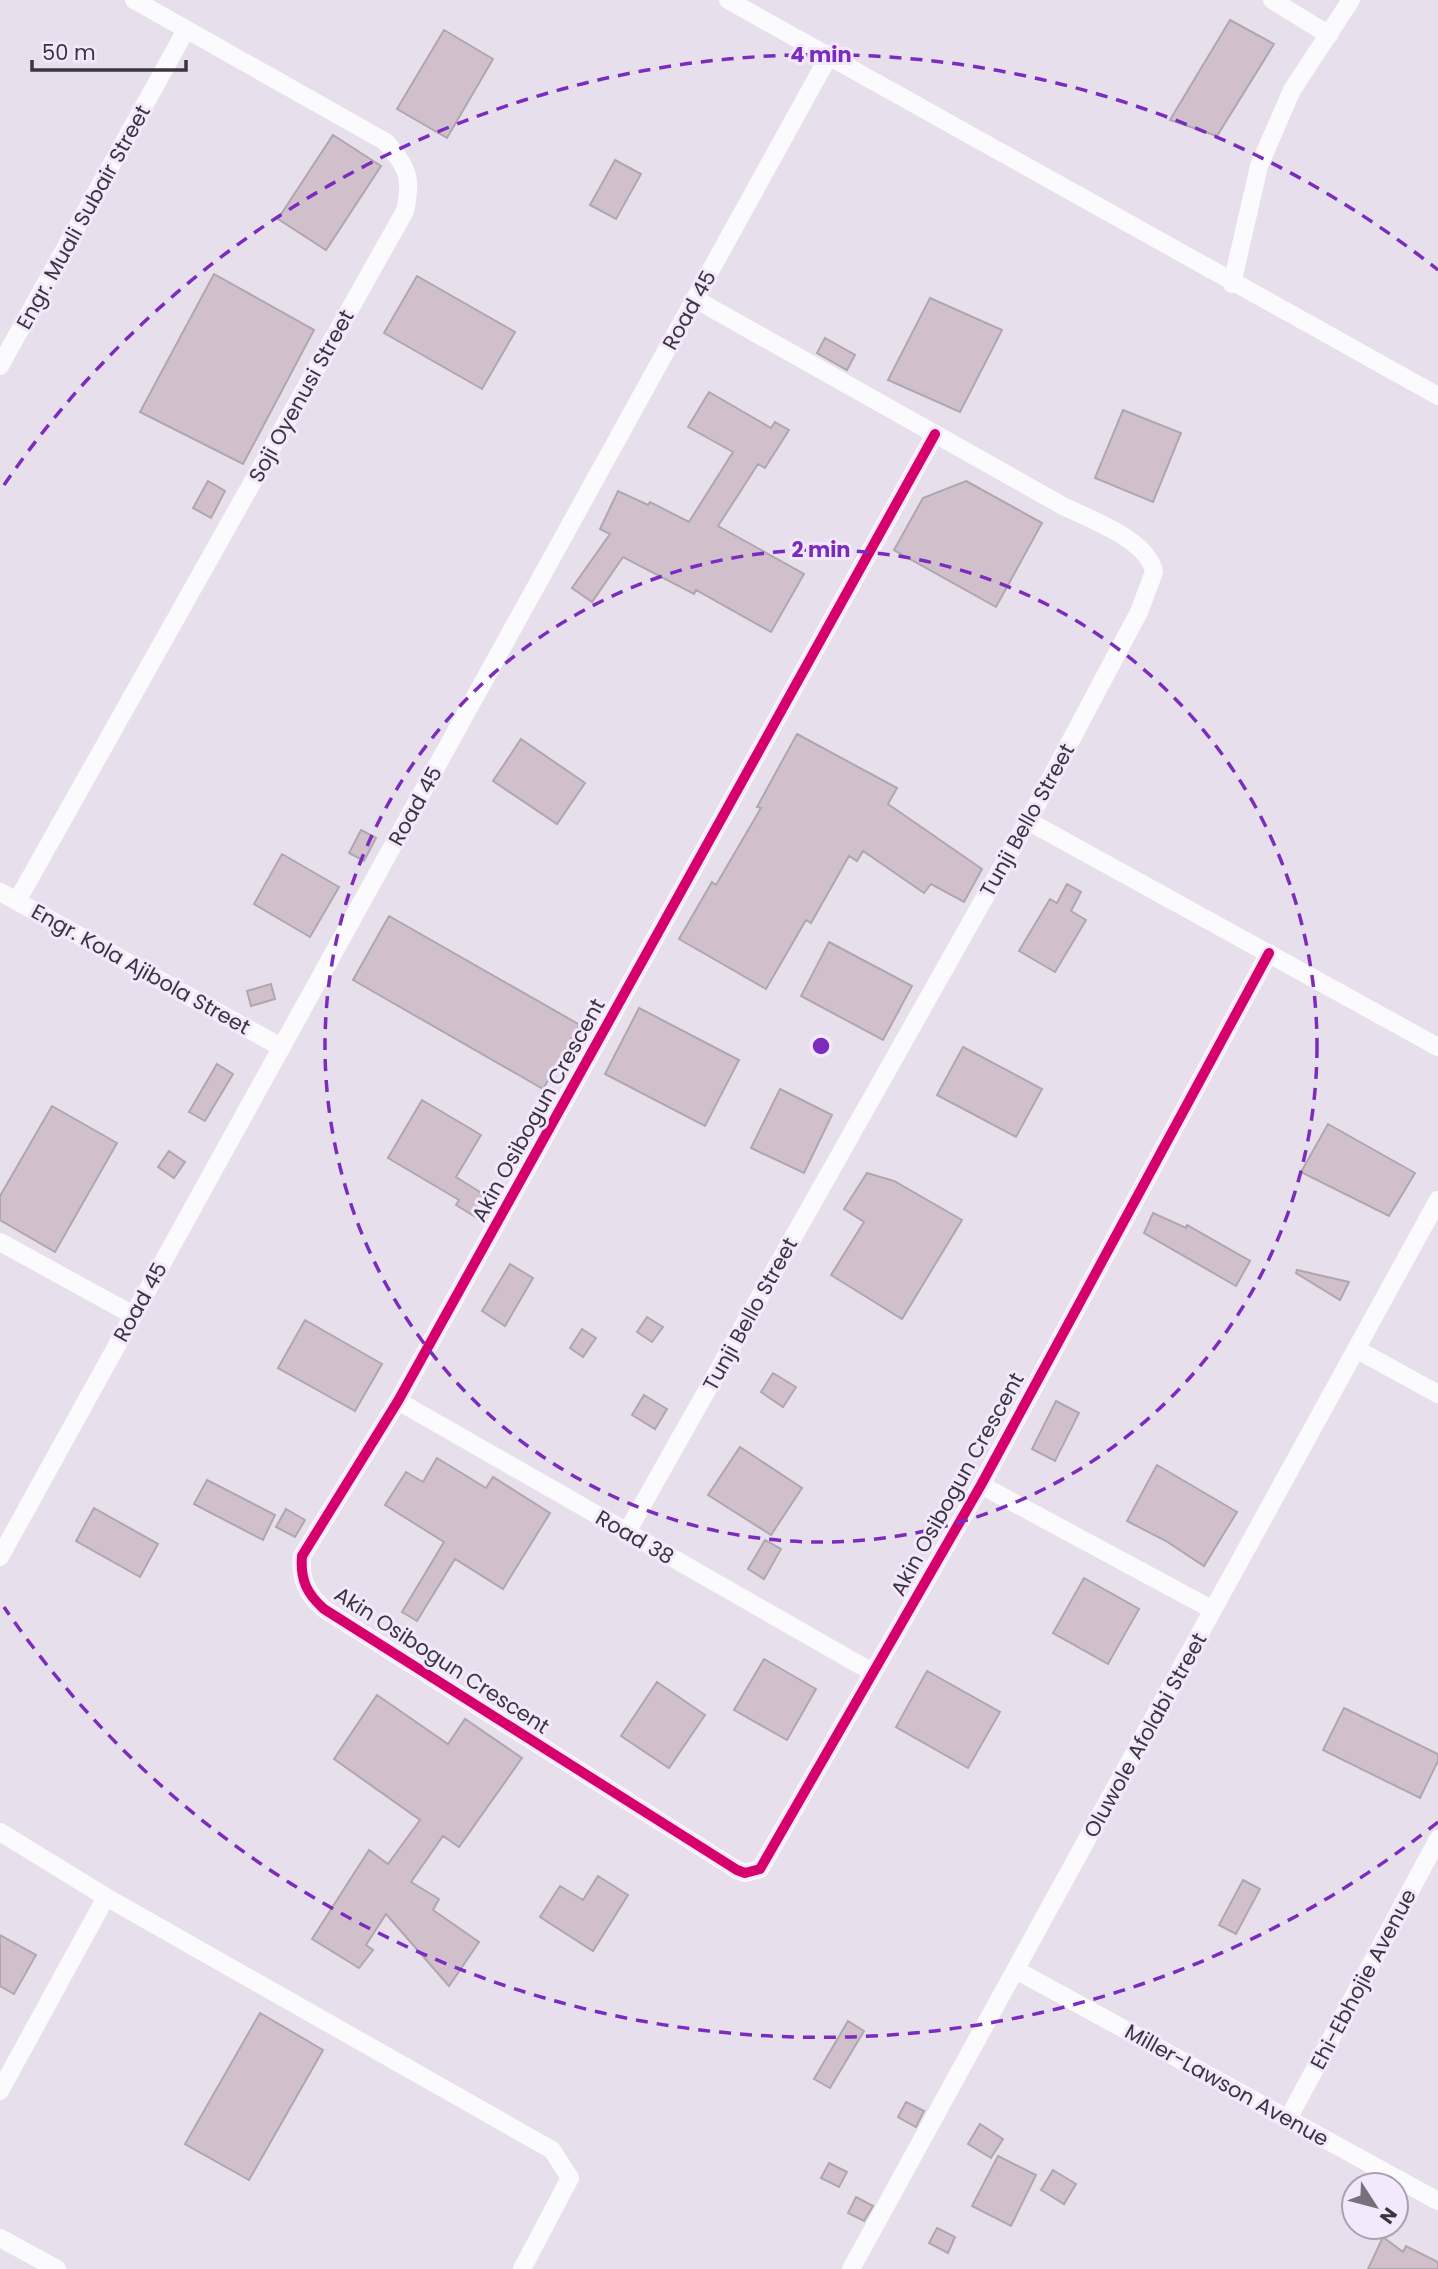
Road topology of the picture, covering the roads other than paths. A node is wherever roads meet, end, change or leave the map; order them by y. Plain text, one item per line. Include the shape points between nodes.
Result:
1 (134, 0) edge
2 (1272, 0) edge
3 (1351, 0) edge
4 (736, 2) edge
5 (186, 30) junction
6 (1329, 35) junction
7 (830, 54) junction
8 (1232, 284) junction
9 (695, 299) junction
10 (0, 366) edge
11 (1438, 396) edge
12 (935, 434) junction
13 (1028, 821) junction
14 (0, 892) edge
15 (17, 901) junction
16 (1269, 954) junction
17 (281, 1047) junction
18 (1438, 1047) edge
19 (1438, 1200) edge
20 (0, 1242) edge
21 (133, 1315) junction
22 (1356, 1349) junction
23 (1438, 1394) edge
24 (398, 1401) junction
25 (981, 1485) junction
26 (627, 1532) junction
27 (1, 1553) edge
28 (1213, 1610) junction
29 (872, 1672) junction
30 (0, 1832) edge
31 (1438, 1839) edge
32 (1433, 1860) edge
33 (106, 1897) junction
34 (1016, 1970) junction
35 (0, 2091) edge
36 (1288, 2119) junction
37 (1438, 2201) edge
38 (0, 2238) edge
39 (57, 2269) edge
40 (522, 2269) edge
41 (851, 2269) edge

1 - 5 street, Soji Oyenusi Street
2 - 6 street
3 - 6 street
4 - 7 street
5 - 10 street, Engr. Muali Subair Street
5 - 15 street, Soji Oyenusi Street via 386,142 407,169 410,191 405,211
6 - 8 street via 1292,90 1259,166
7 - 8 street
7 - 9 street, Road 45
8 - 11 street
9 - 12 street, Tunji Bello Street
9 - 17 street, Road 45
12 - 13 street, Tunji Bello Street via 1123,536 1153,564 1152,581 1139,612
12 - 24 street, Akin Osibogun Crescent
13 - 16 street
13 - 26 street, Tunji Bello Street
14 - 15 street, Engr. Kola Ajibola Street
15 - 17 street, Engr. Kola Ajibola Street
16 - 18 street
16 - 25 street, Akin Osibogun Crescent
17 - 21 street, Road 45
19 - 22 street, Oluwole Afolabi Street
20 - 21 street
21 - 27 street, Road 45
22 - 23 street
22 - 28 street, Oluwole Afolabi Street
24 - 26 street, Road 38
24 - 29 street, Akin Osibogun Crescent via 302,1556 301,1573 309,1596 737,1870 753,1873 766,1862
25 - 28 street
25 - 29 street, Akin Osibogun Crescent
26 - 29 street, Road 38
28 - 34 street, Oluwole Afolabi Street
30 - 33 street
31 - 32 street, Ehi-Ebhojie Avenue
32 - 36 street, Ehi-Ebhojie Avenue
33 - 35 street
33 - 40 street via 552,2150 570,2178
34 - 36 street, Miller-Lawson Avenue
34 - 41 street, Oluwole Afolabi Street
36 - 37 street, Miller-Lawson Avenue
38 - 39 street

